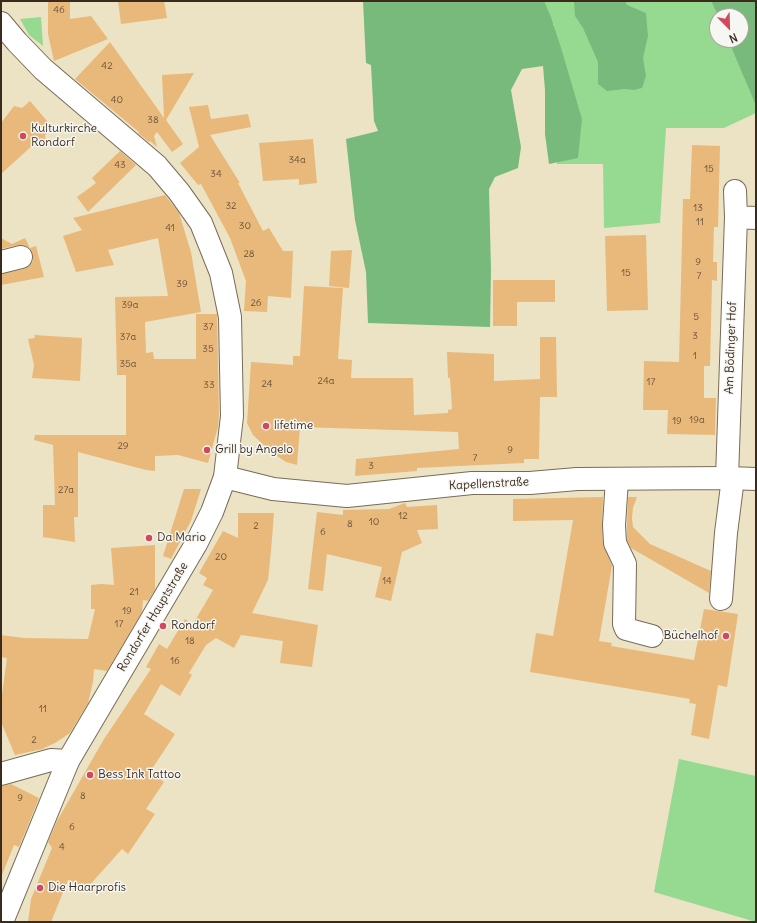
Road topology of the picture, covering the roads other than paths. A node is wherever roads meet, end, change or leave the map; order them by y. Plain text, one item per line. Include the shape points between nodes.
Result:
1 (1, 23) edge
2 (735, 191) dead end
3 (746, 218) edge
4 (225, 477) junction
5 (730, 478) junction
6 (617, 479) junction
7 (756, 480) edge
8 (721, 599) dead end
9 (652, 636) dead end
10 (68, 761) junction
11 (1, 774) edge
12 (2, 922) edge

1 - 4 main road, Rondorfer Hauptstraße via 43,69 157,166 201,223 221,273 230,317 232,416
2 - 3 main road, Am Bödinger Hof
3 - 5 main road, Am Bödinger Hof
4 - 6 main road, Kapellenstraße via 273,488 347,496 472,484
4 - 10 main road, Rondorfer Hauptstraße via 196,544
5 - 6 main road, Kapellenstraße
5 - 7 main road, Kapellenstraße
5 - 8 main road, Am Bödinger Hof
6 - 9 main road via 614,525 615,542 625,564 624,624 626,629
10 - 11 main road via 51,760
10 - 12 main road, Rondorfer Hauptstraße

